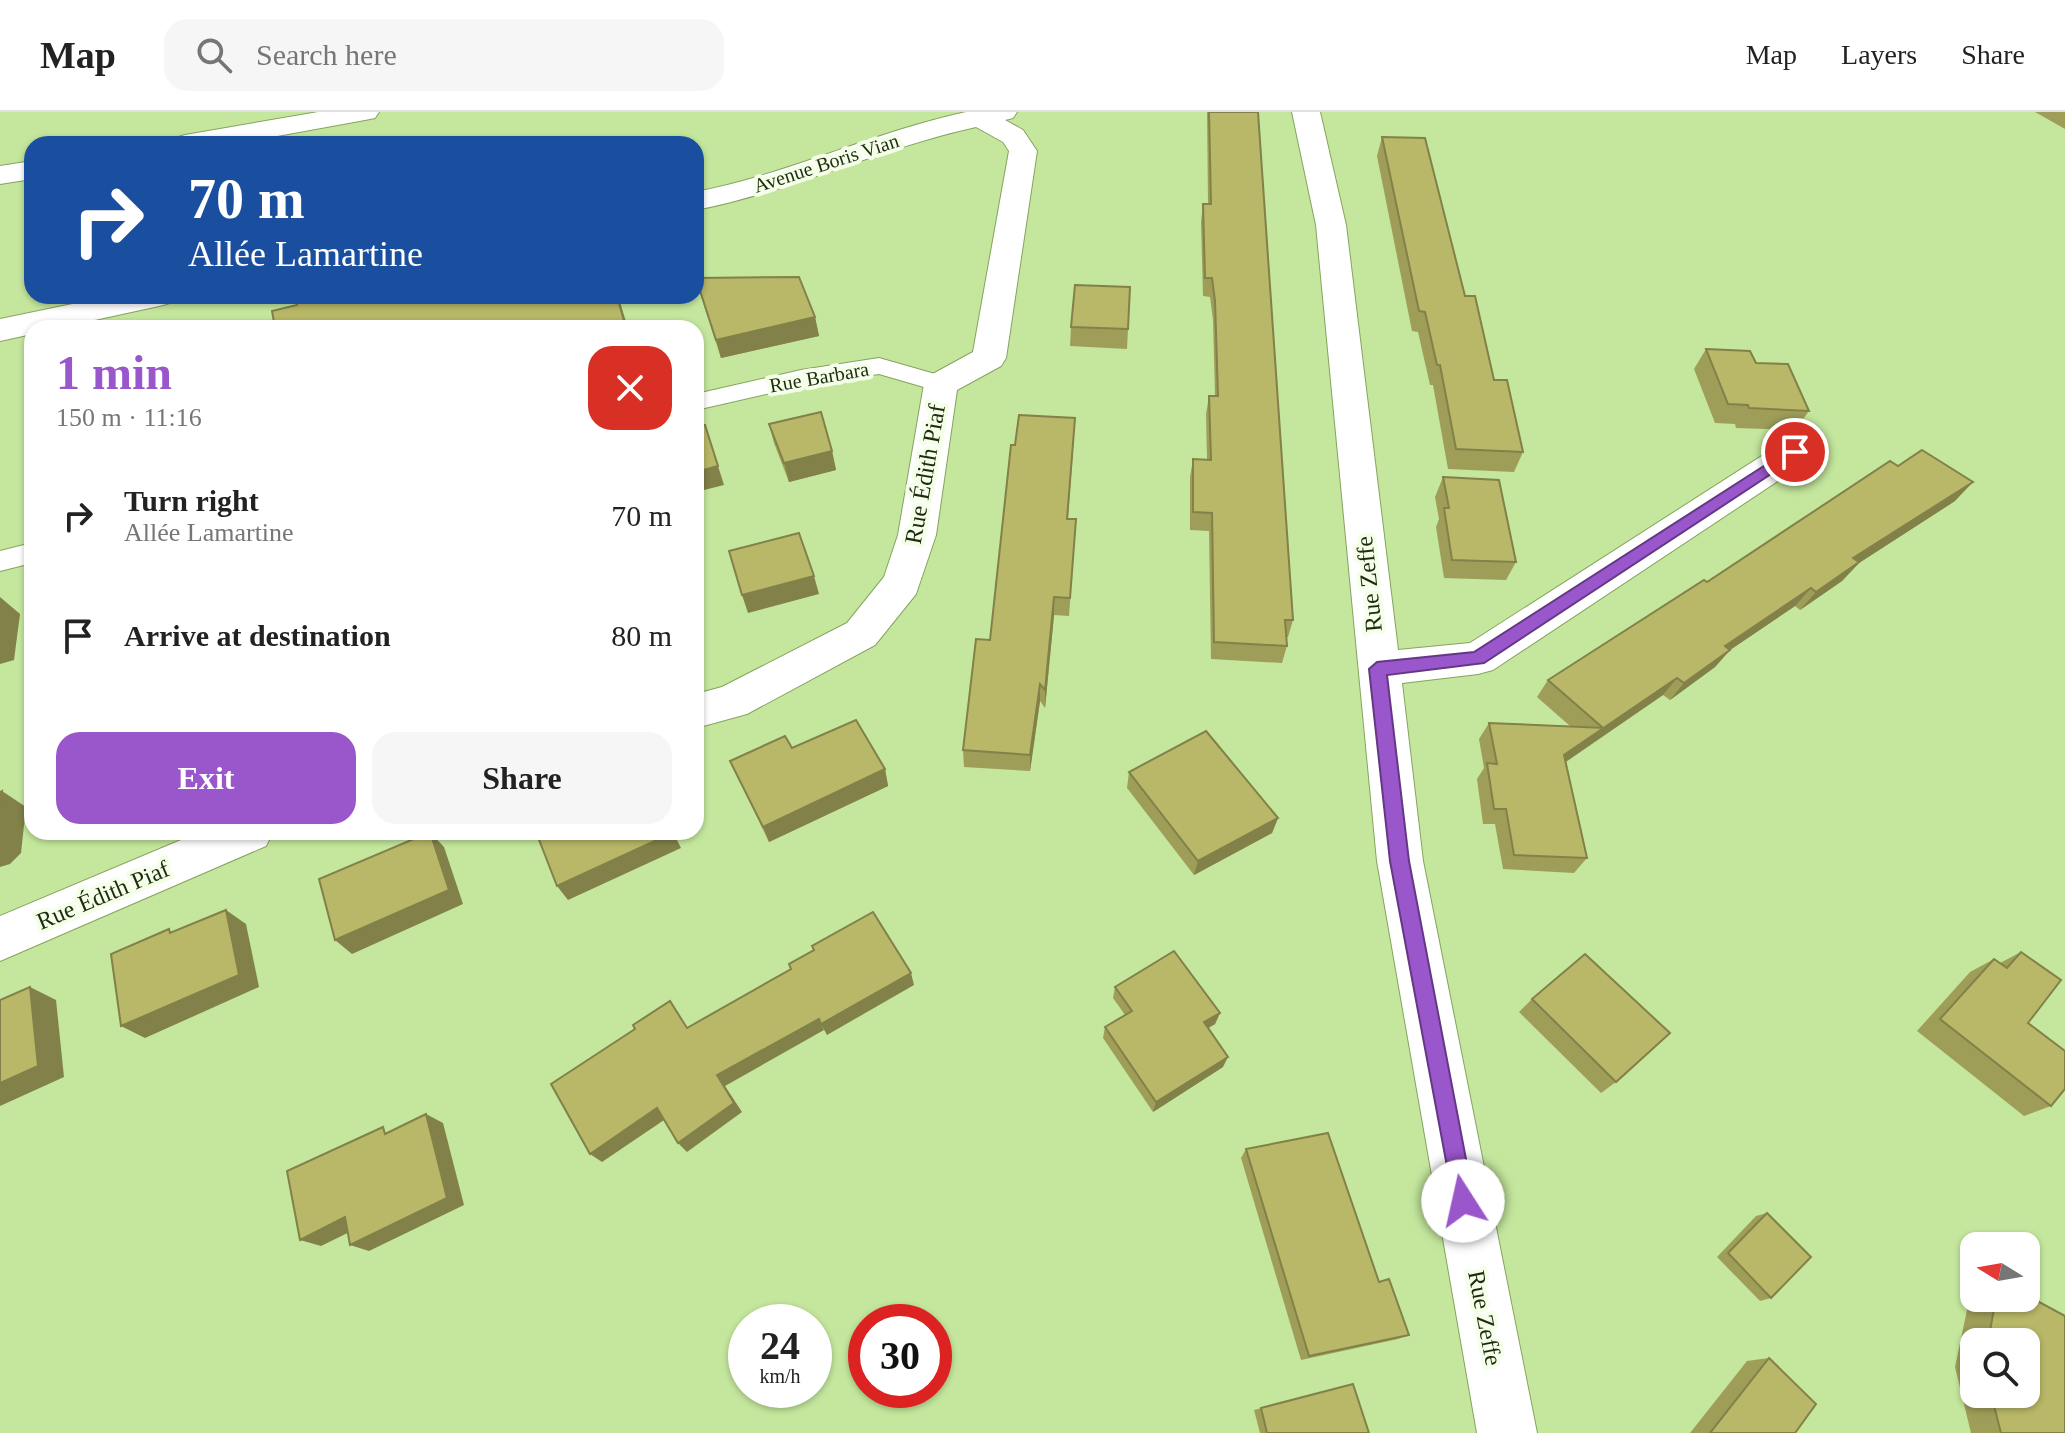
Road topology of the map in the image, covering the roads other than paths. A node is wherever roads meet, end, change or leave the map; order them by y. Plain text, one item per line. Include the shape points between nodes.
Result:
1 (365, 112) edge
2 (1306, 112) edge
3 (993, 115) edge
4 (230, 136) edge
5 (24, 171) edge
6 (0, 175) edge
7 (704, 199) edge
8 (122, 304) edge
9 (47, 320) edge
10 (24, 325) edge
11 (0, 330) edge
12 (941, 384) junction
13 (704, 400) edge
14 (1795, 452) dead end
15 (24, 555) edge
16 (0, 561) edge
17 (1377, 669) junction
18 (704, 709) edge
19 (231, 840) edge
20 (0, 939) edge
21 (1507, 1433) edge

1 - 4 street
2 - 17 street, Rue Zeffe via 1331,225
3 - 7 street, Avenue Boris Vian via 932,128
3 - 12 street, Rue Édith Piaf via 1023,151 989,358
5 - 6 street
8 - 9 street
10 - 11 street
12 - 13 lane, Rue Barbara via 879,366
12 - 18 street, Rue Édith Piaf via 917,535 902,583 861,634 732,702
14 - 17 street via 1478,658
15 - 16 lane
17 - 21 street, Rue Zeffe via 1400,861
19 - 20 street, Rue Édith Piaf

